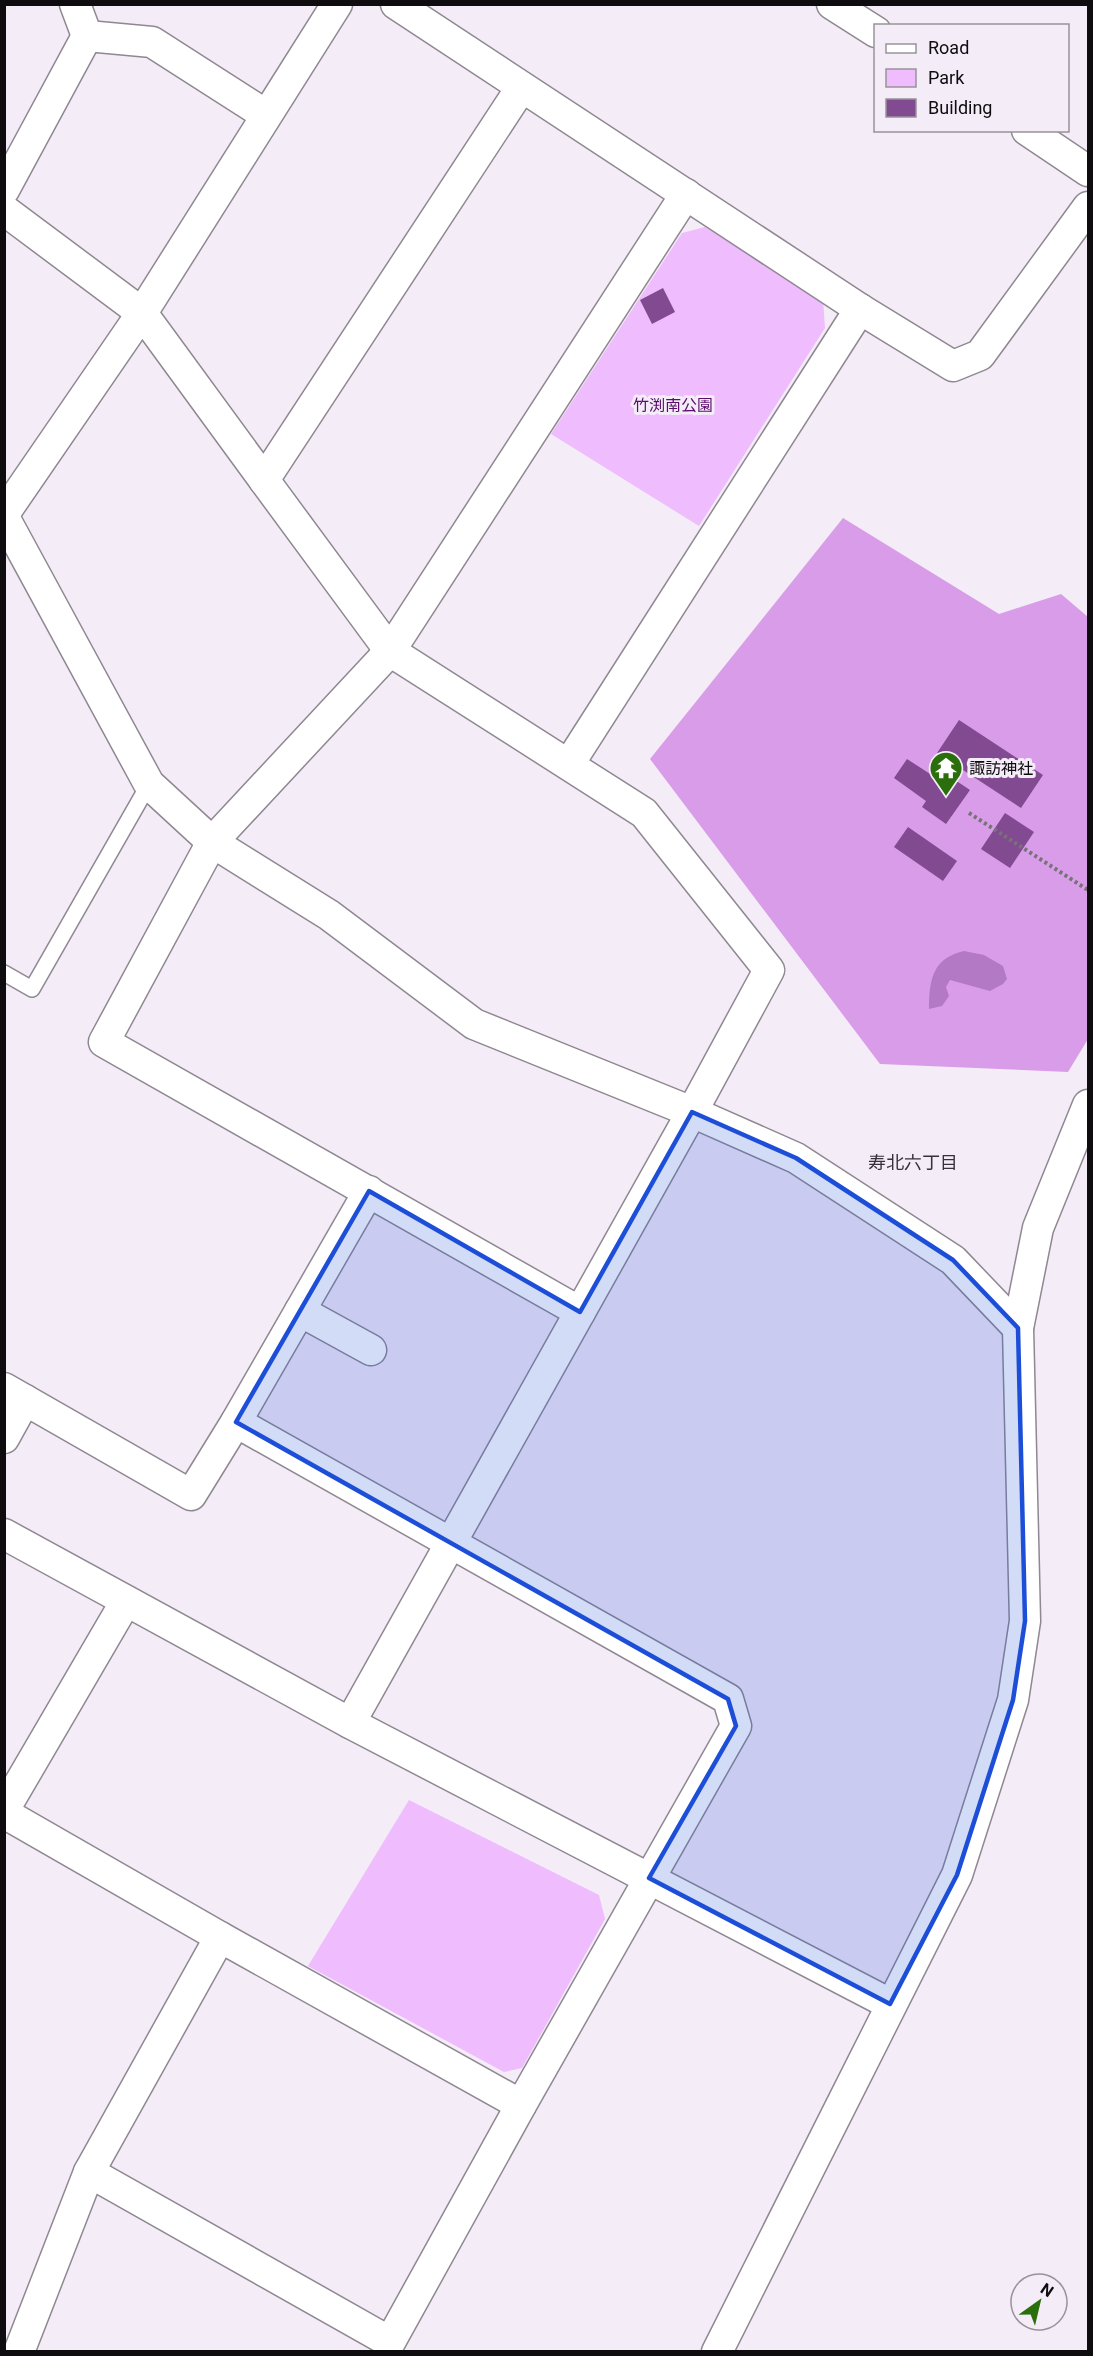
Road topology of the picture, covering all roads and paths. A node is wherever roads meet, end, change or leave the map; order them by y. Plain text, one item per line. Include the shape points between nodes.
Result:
1 (75, 4) edge
2 (337, 4) edge
3 (396, 4) edge
4 (832, 4) edge
5 (874, 32) edge
6 (87, 36) junction
7 (520, 88) junction
8 (266, 115) junction
9 (1030, 132) edge
10 (1089, 171) edge
11 (4, 190) edge
12 (686, 195) junction
13 (1089, 207) edge
14 (4, 210) edge
15 (860, 309) junction
16 (142, 313) junction
17 (264, 480) junction
18 (4, 516) edge
19 (390, 651) junction
20 (569, 764) junction
21 (149, 784) junction
22 (969, 813) dead end
23 (212, 842) junction
24 (1089, 890) edge
25 (4, 973) edge
26 (1089, 1105) edge
27 (692, 1112) junction
28 (369, 1191) junction
29 (300, 1311) junction
30 (580, 1312) junction
31 (1018, 1328) junction
32 (371, 1350) dead end
33 (15, 1394) edge
34 (236, 1422) junction
35 (4, 1438) edge
36 (4, 1534) edge
37 (452, 1542) junction
38 (126, 1601) junction
39 (350, 1723) junction
40 (4, 1812) edge
41 (649, 1878) junction
42 (220, 1937) junction
43 (890, 2004) junction
44 (521, 2105) junction
45 (89, 2172) junction
46 (399, 2347) edge
47 (19, 2352) edge
48 (717, 2352) edge

1 - 6 street
2 - 8 street
3 - 7 street
4 - 5 street
6 - 8 street via 152,42
6 - 11 street
7 - 12 street
7 - 17 street
8 - 16 street
9 - 10 street
12 - 15 street
12 - 19 street
13 - 15 street via 980,355 953,366
14 - 16 street
15 - 20 street
16 - 17 street
16 - 18 street
17 - 19 street
18 - 21 street
19 - 20 street
19 - 23 street
20 - 27 street via 644,813 769,970
21 - 23 street
21 - 25 lane via 32,989
22 - 24 path
23 - 27 street via 329,915 474,1024
23 - 28 street via 104,1042
26 - 31 street via 1038,1228
27 - 30 street
27 - 31 street via 796,1158 953,1260
28 - 29 street
28 - 30 street
29 - 32 street
29 - 34 street
30 - 37 street
31 - 43 street via 1025,1621 1013,1700 957,1875
33 - 34 street via 191,1495
33 - 35 street
34 - 37 street
36 - 38 street
37 - 39 street
37 - 41 street via 728,1699 736,1726
38 - 39 street
38 - 40 street
39 - 41 street
40 - 42 street
41 - 43 street
41 - 44 street
42 - 44 street
42 - 45 street
43 - 48 street
44 - 46 street
45 - 46 street
45 - 47 street

